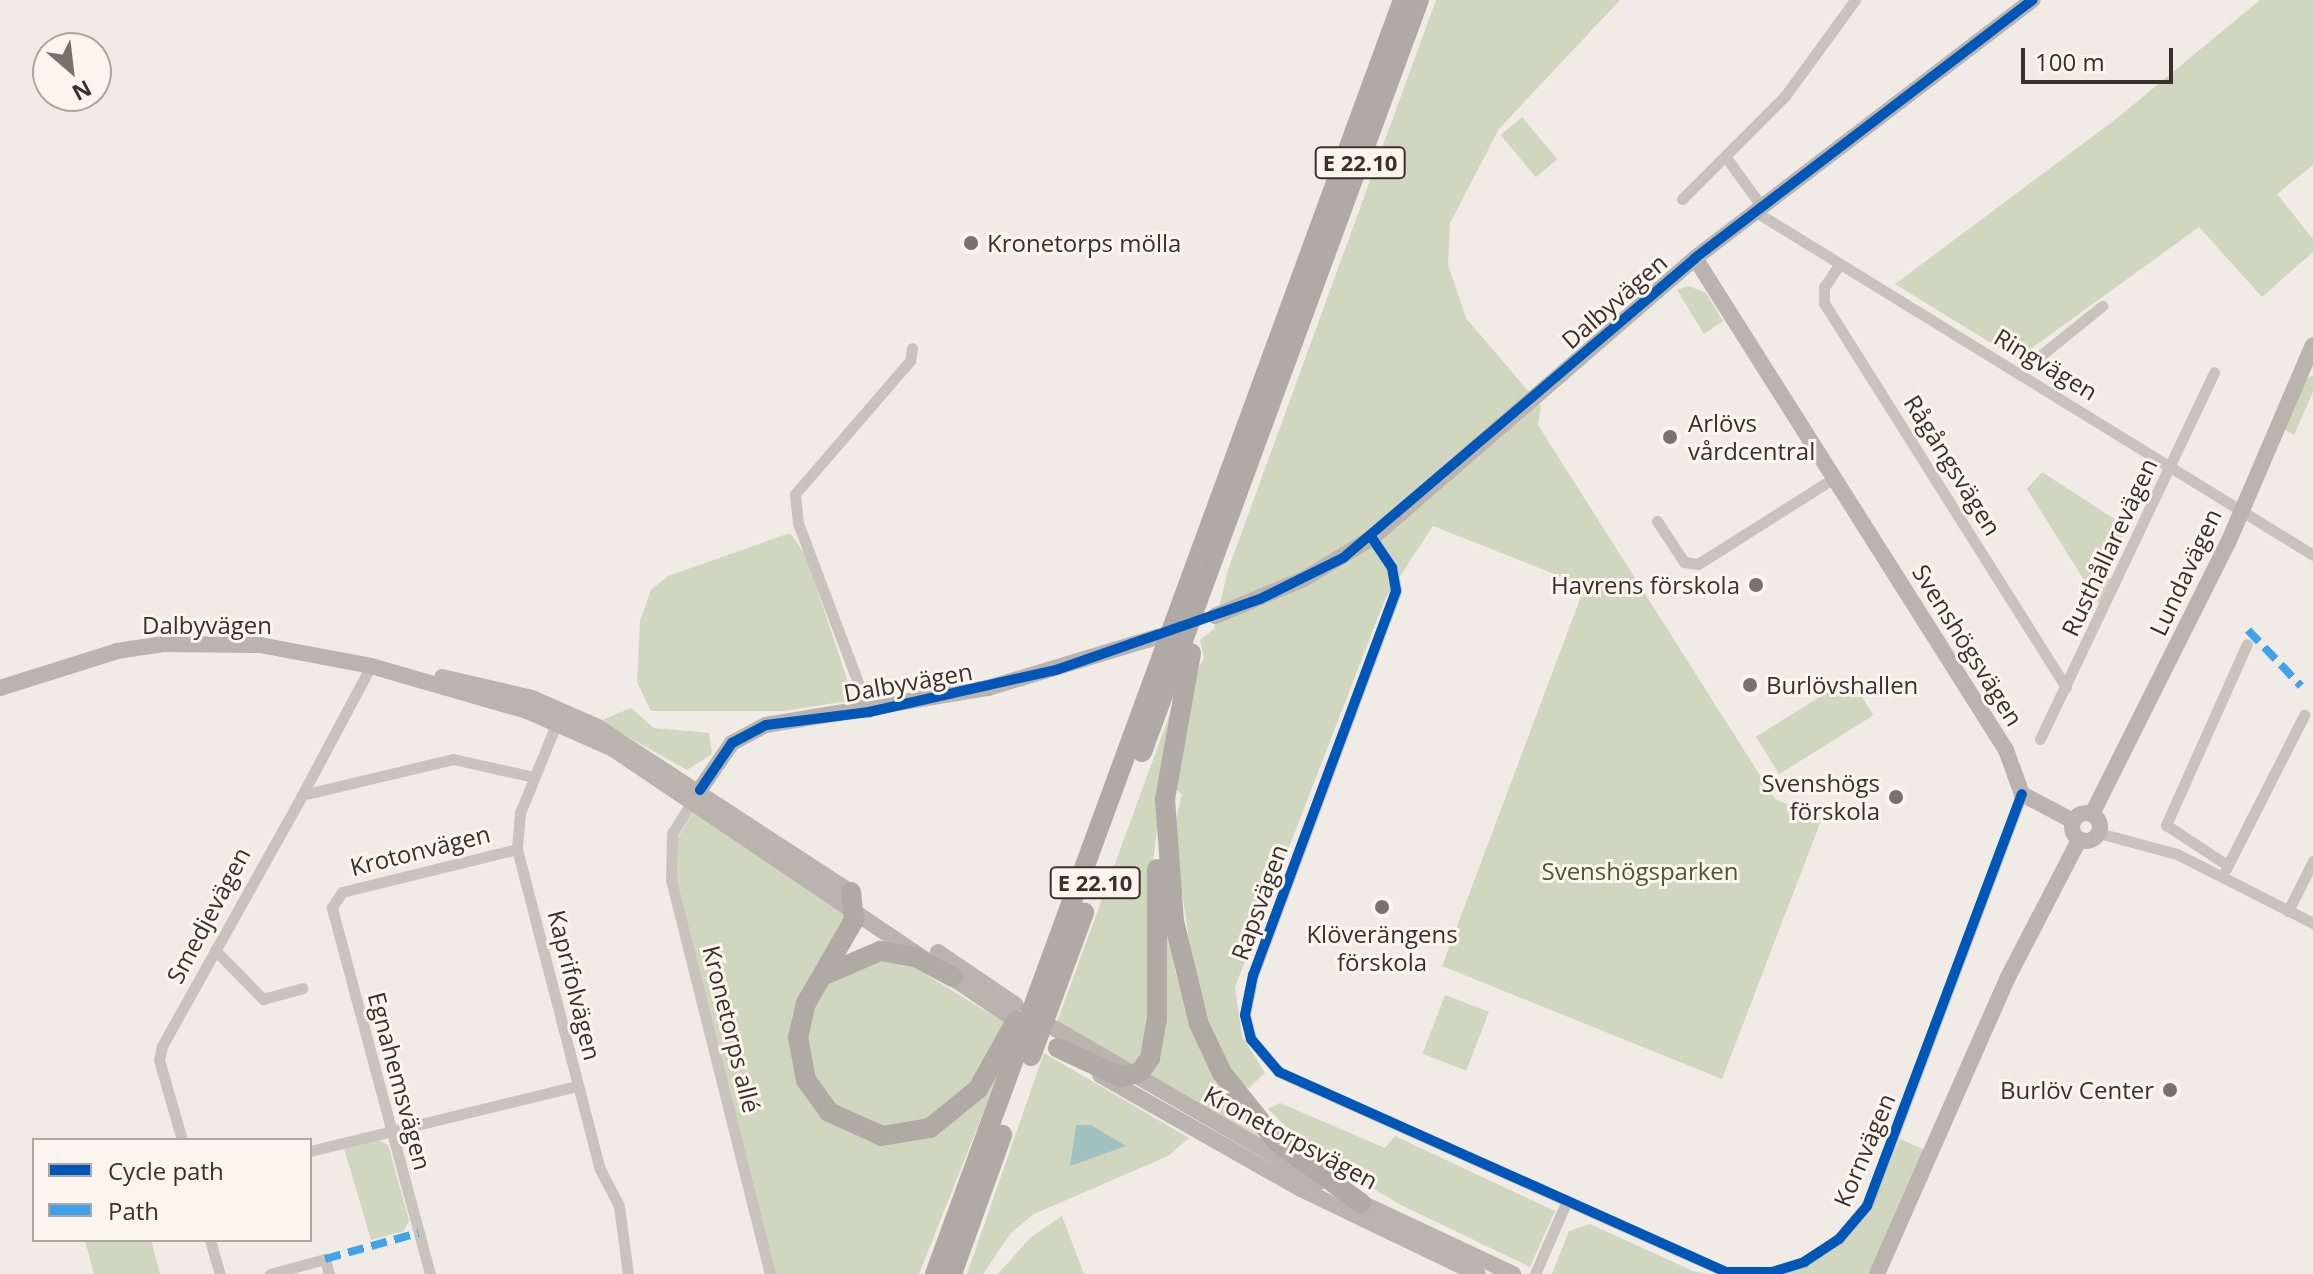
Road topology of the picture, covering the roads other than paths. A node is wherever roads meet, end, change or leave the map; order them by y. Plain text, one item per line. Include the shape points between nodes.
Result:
1 (1403, 0) edge
2 (1419, 0) edge
3 (1855, 0) edge
4 (2033, 0) edge
5 (1725, 156) junction
6 (1682, 199) dead end
7 (1759, 209) junction
8 (1695, 258) junction
9 (1839, 265) junction
10 (2102, 306) dead end
11 (2313, 345) edge
12 (912, 348) dead end
13 (2307, 366) edge
14 (2214, 372) dead end
15 (2019, 373) junction
16 (2172, 466) junction
17 (1834, 478) junction
18 (2241, 508) junction
19 (1657, 521) dead end
20 (1224, 538) junction
21 (1372, 538) junction
22 (2313, 555) edge
23 (1215, 616) dead end
24 (1157, 637) dead end
25 (2247, 644) dead end
26 (371, 666) junction
27 (2066, 687) junction
28 (0, 688) edge
29 (869, 712) junction
30 (2304, 715) dead end
31 (559, 716) junction
32 (2040, 739) dead end
33 (534, 777) junction
34 (2022, 794) junction
35 (302, 795) junction
36 (696, 795) junction
37 (1165, 799) junction
38 (2092, 814) junction
39 (2073, 821) junction
40 (2099, 833) junction
41 (2079, 840) junction
42 (517, 849) junction
43 (2313, 861) edge
44 (2224, 871) junction
45 (334, 898) joint
46 (854, 900) junction
47 (2288, 911) junction
48 (1066, 922) junction
49 (2313, 923) edge
50 (215, 950) junction
51 (953, 977) junction
52 (818, 984) junction
53 (303, 988) dead end
54 (1054, 1039) joint
55 (1130, 1076) junction
56 (577, 1086) junction
57 (391, 1132) junction
58 (181, 1138) edge
59 (312, 1151) edge
60 (1361, 1203) junction
61 (1568, 1206) junction
62 (1901, 1224) junction
63 (211, 1242) edge
64 (220, 1274) edge
65 (270, 1274) edge
66 (329, 1274) edge
67 (430, 1274) edge
68 (628, 1274) edge
69 (770, 1274) edge
70 (935, 1274) edge
71 (952, 1274) edge
72 (1478, 1274) edge
73 (1513, 1274) edge
74 (1535, 1274) edge
75 (1544, 1274) edge
76 (1877, 1274) edge
77 (1889, 1274) edge

1 - 48 highway, E 22.10
2 - 20 highway, E 22.10
3 - 5 street via 1785,96
4 - 7 main road, Dalbyvägen
5 - 6 street
5 - 7 street
7 - 8 main road, Dalbyvägen
7 - 9 street, Ringvägen
8 - 17 main road, Svenshögsvägen
8 - 21 main road, Dalbyvägen
9 - 15 street, Ringvägen
9 - 27 street, Rågångsvägen via 1824,287 1824,303
10 - 15 street
11 - 13 main road, Lundavägen
12 - 29 street via 910,361 795,494 798,523
13 - 18 main road, Lundavägen
14 - 16 street, Rusthållarevägen
15 - 16 street, Ringvägen
16 - 18 street, Ringvägen
16 - 27 street, Rusthållarevägen
17 - 19 street via 1698,564 1684,562
17 - 34 main road, Svenshögsvägen via 2006,750
18 - 22 street, Ringvägen
18 - 38 main road, Lundavägen
20 - 37 highway via 1183,684
20 - 71 highway, E 22.10
21 - 23 main road, Dalbyvägen via 1304,579
21 - 61 street, Rapsvägen via 1392,568 1396,591 1253,975 1245,1015 1251,1039 1279,1072
24 - 29 main road, Dalbyvägen via 988,688
25 - 44 street via 2166,825
26 - 28 main road, Dalbyvägen via 260,645 164,644 76,661
26 - 31 main road, Dalbyvägen via 491,686
26 - 35 street, Smedjevägen
27 - 32 street, Rusthållarevägen
29 - 36 main road, Dalbyvägen via 755,729 727,749
30 - 44 street
31 - 33 street, Kaprifolvägen
31 - 36 main road, Dalbyvägen
33 - 35 street via 453,759
33 - 42 street, Kaprifolvägen via 515,831
34 - 39 main road
34 - 61 street, Kornvägen via 1873,1191 1839,1239 1789,1267 1727,1272
35 - 50 street, Smedjevägen
36 - 46 main road
36 - 69 street, Kronetorps allé via 672,833 671,880
37 - 55 highway via 1157,883 1155,1037 1146,1065
37 - 60 highway via 1174,921 1211,1051 1277,1142
38 - 39 main road
38 - 40 main road
39 - 41 main road
40 - 41 main road
40 - 44 street
41 - 62 main road via 2007,979
42 - 45 street, Krotonvägen
42 - 56 street, Kaprifolvägen
43 - 47 street
44 - 47 street
45 - 57 street, Egnahemsvägen via 334,918
46 - 51 main road
46 - 51 main road via 1014,1011
46 - 52 highway
47 - 49 street
48 - 52 highway via 978,1089 949,1119 914,1134 882,1136 854,1129 829,1112 812,1089 798,1037
48 - 70 highway, E 22.10
50 - 53 street via 263,999
50 - 58 street, Smedjevägen via 159,1060
51 - 52 highway via 915,957 880,951 847,960
54 - 55 highway
54 - 72 main road, Kronetorpsvägen via 1213,1142
55 - 60 main road, Kronetorpsvägen
56 - 57 street
56 - 68 street, Kaprifolvägen via 600,1169 619,1206
57 - 59 street
57 - 67 street, Egnahemsvägen
60 - 73 main road, Kronetorpsvägen
61 - 74 street
61 - 75 street
62 - 76 main road
62 - 77 main road
63 - 64 street
65 - 66 street via 325,1259

